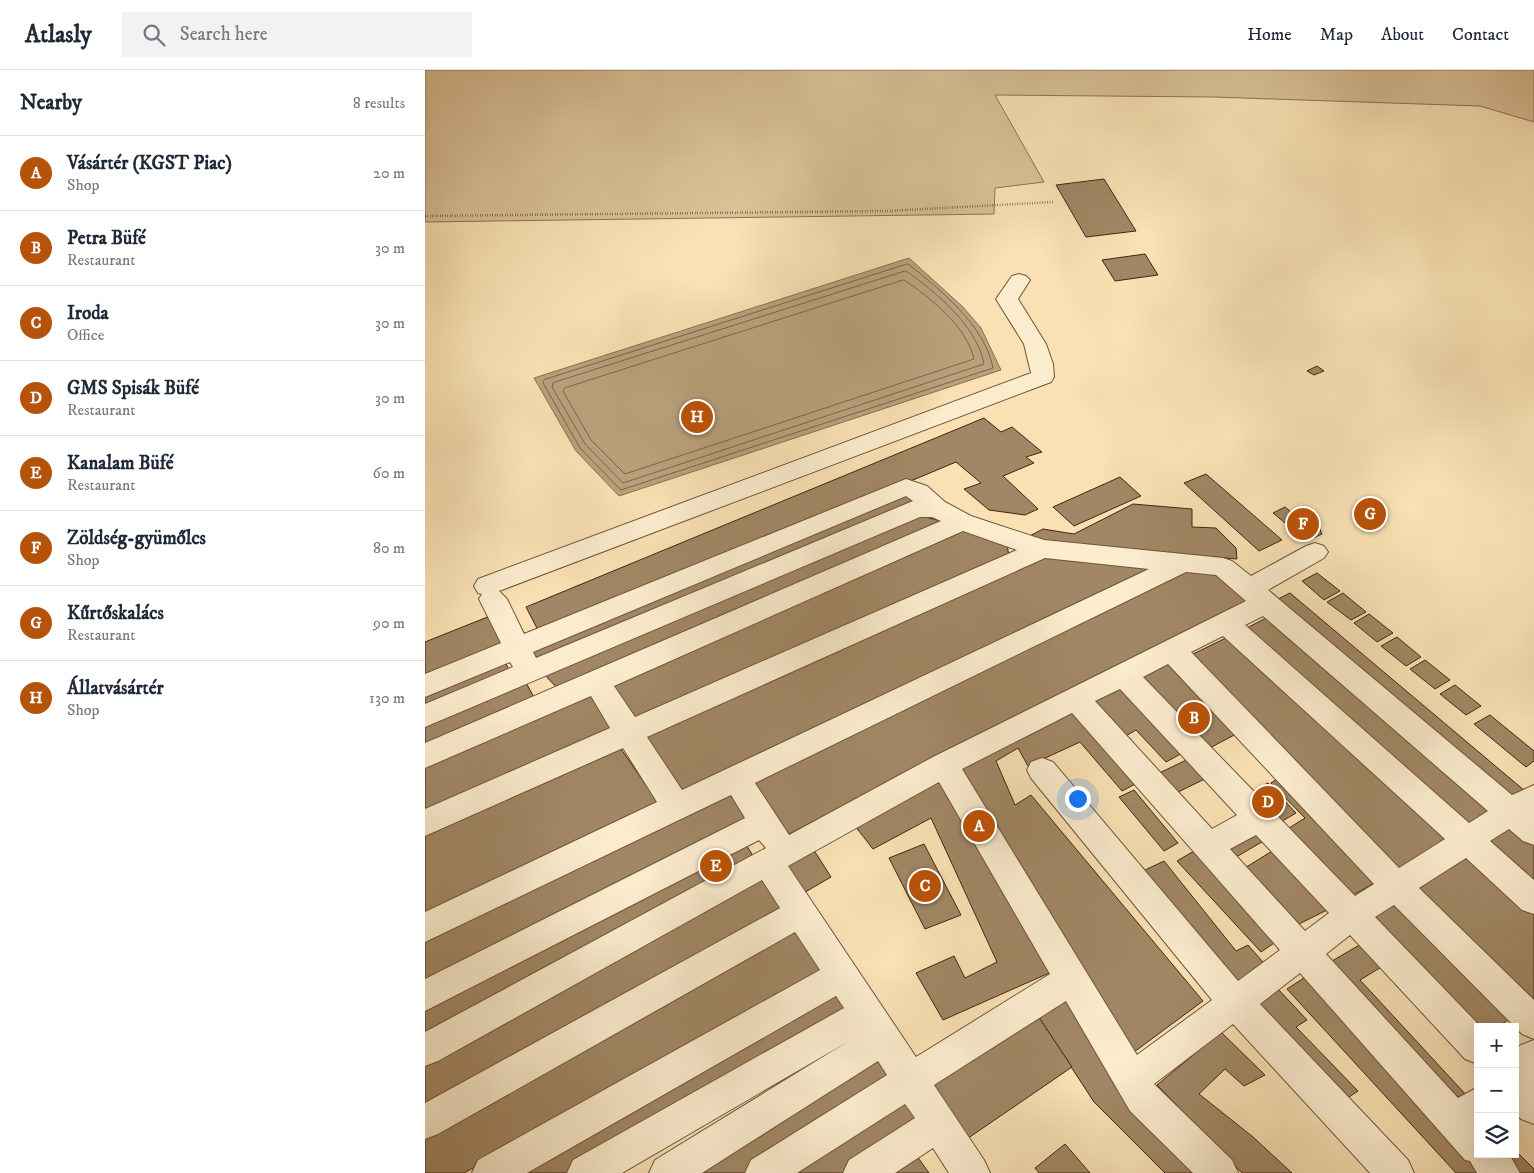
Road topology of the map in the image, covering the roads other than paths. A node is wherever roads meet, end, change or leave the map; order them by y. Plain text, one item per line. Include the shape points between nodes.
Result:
1 (1019, 280) dead end
2 (936, 508) junction
3 (962, 522) junction
4 (1043, 549) junction
5 (1315, 552) dead end
6 (1183, 562) junction
7 (1257, 596) junction
8 (1226, 623) junction
9 (517, 648) junction
10 (1173, 650) junction
11 (529, 672) junction
12 (1124, 674) junction
13 (596, 681) junction
14 (425, 686) edge
15 (1076, 699) junction
16 (547, 702) junction
17 (425, 716) edge
18 (629, 734) junction
19 (425, 756) edge
20 (943, 764) junction
21 (1041, 770) dead end
22 (736, 778) junction
23 (675, 807) junction
24 (1526, 814) edge
25 (1259, 818) junction
26 (765, 822) junction
27 (425, 823) edge
28 (1468, 841) junction
29 (1208, 846) junction
30 (776, 857) junction
31 (1396, 886) junction
32 (1534, 900) edge
33 (800, 913) junction
34 (1352, 915) junction
35 (425, 928) edge
36 (1303, 952) junction
37 (841, 976) junction
38 (1071, 979) junction
39 (425, 996) edge
40 (1235, 1002) junction
41 (1534, 1022) edge
42 (874, 1026) junction
43 (1474, 1044) edge
44 (425, 1050) edge
45 (1534, 1056) edge
46 (1519, 1069) edge
47 (1132, 1080) junction
48 (911, 1081) junction
49 (1519, 1091) edge
50 (1534, 1107) edge
51 (425, 1122) edge
52 (938, 1124) junction
53 (1470, 1124) edge
54 (1488, 1158) edge
55 (491, 1173) edge
56 (586, 1173) edge
57 (667, 1173) edge
58 (764, 1173) edge
59 (862, 1173) edge
60 (971, 1173) edge
61 (1219, 1173) edge
62 (1395, 1173) edge
63 (1501, 1173) edge

1 - 9 lane via 1007,299 1034,339 1043,359 1043,377 490,592
2 - 3 lane
2 - 9 lane via 918,492 906,487
2 - 11 lane via 916,508 578,654
3 - 4 lane
3 - 13 lane
4 - 6 lane
4 - 18 lane
5 - 7 lane
6 - 7 lane via 1223,567
6 - 22 lane
7 - 8 lane
7 - 24 lane
8 - 10 lane
8 - 28 lane
9 - 11 lane
9 - 14 lane
10 - 12 lane
10 - 31 lane
11 - 16 lane
11 - 17 lane
12 - 15 lane
12 - 25 lane
13 - 16 lane
13 - 18 lane
15 - 20 lane
15 - 29 lane
16 - 19 lane
18 - 23 lane
18 - 27 lane
20 - 30 lane
20 - 38 lane
21 - 40 lane
22 - 23 lane
22 - 26 lane
23 - 35 lane
24 - 28 lane
25 - 29 lane
25 - 34 lane
26 - 30 lane
26 - 39 lane
28 - 31 lane
28 - 32 lane
29 - 36 lane
30 - 33 lane
30 - 44 lane
31 - 34 lane
31 - 41 lane
33 - 37 lane
33 - 51 lane
34 - 36 lane
34 - 43 lane
36 - 40 lane
36 - 53 lane
37 - 42 lane
37 - 55 lane
38 - 47 lane
38 - 48 lane
40 - 47 lane
40 - 62 lane
42 - 48 lane
42 - 56 lane
42 - 57 lane
45 - 46 lane
47 - 61 lane via 1143,1099
48 - 52 lane
48 - 58 lane
49 - 50 lane
52 - 59 lane
52 - 60 lane
54 - 63 lane

